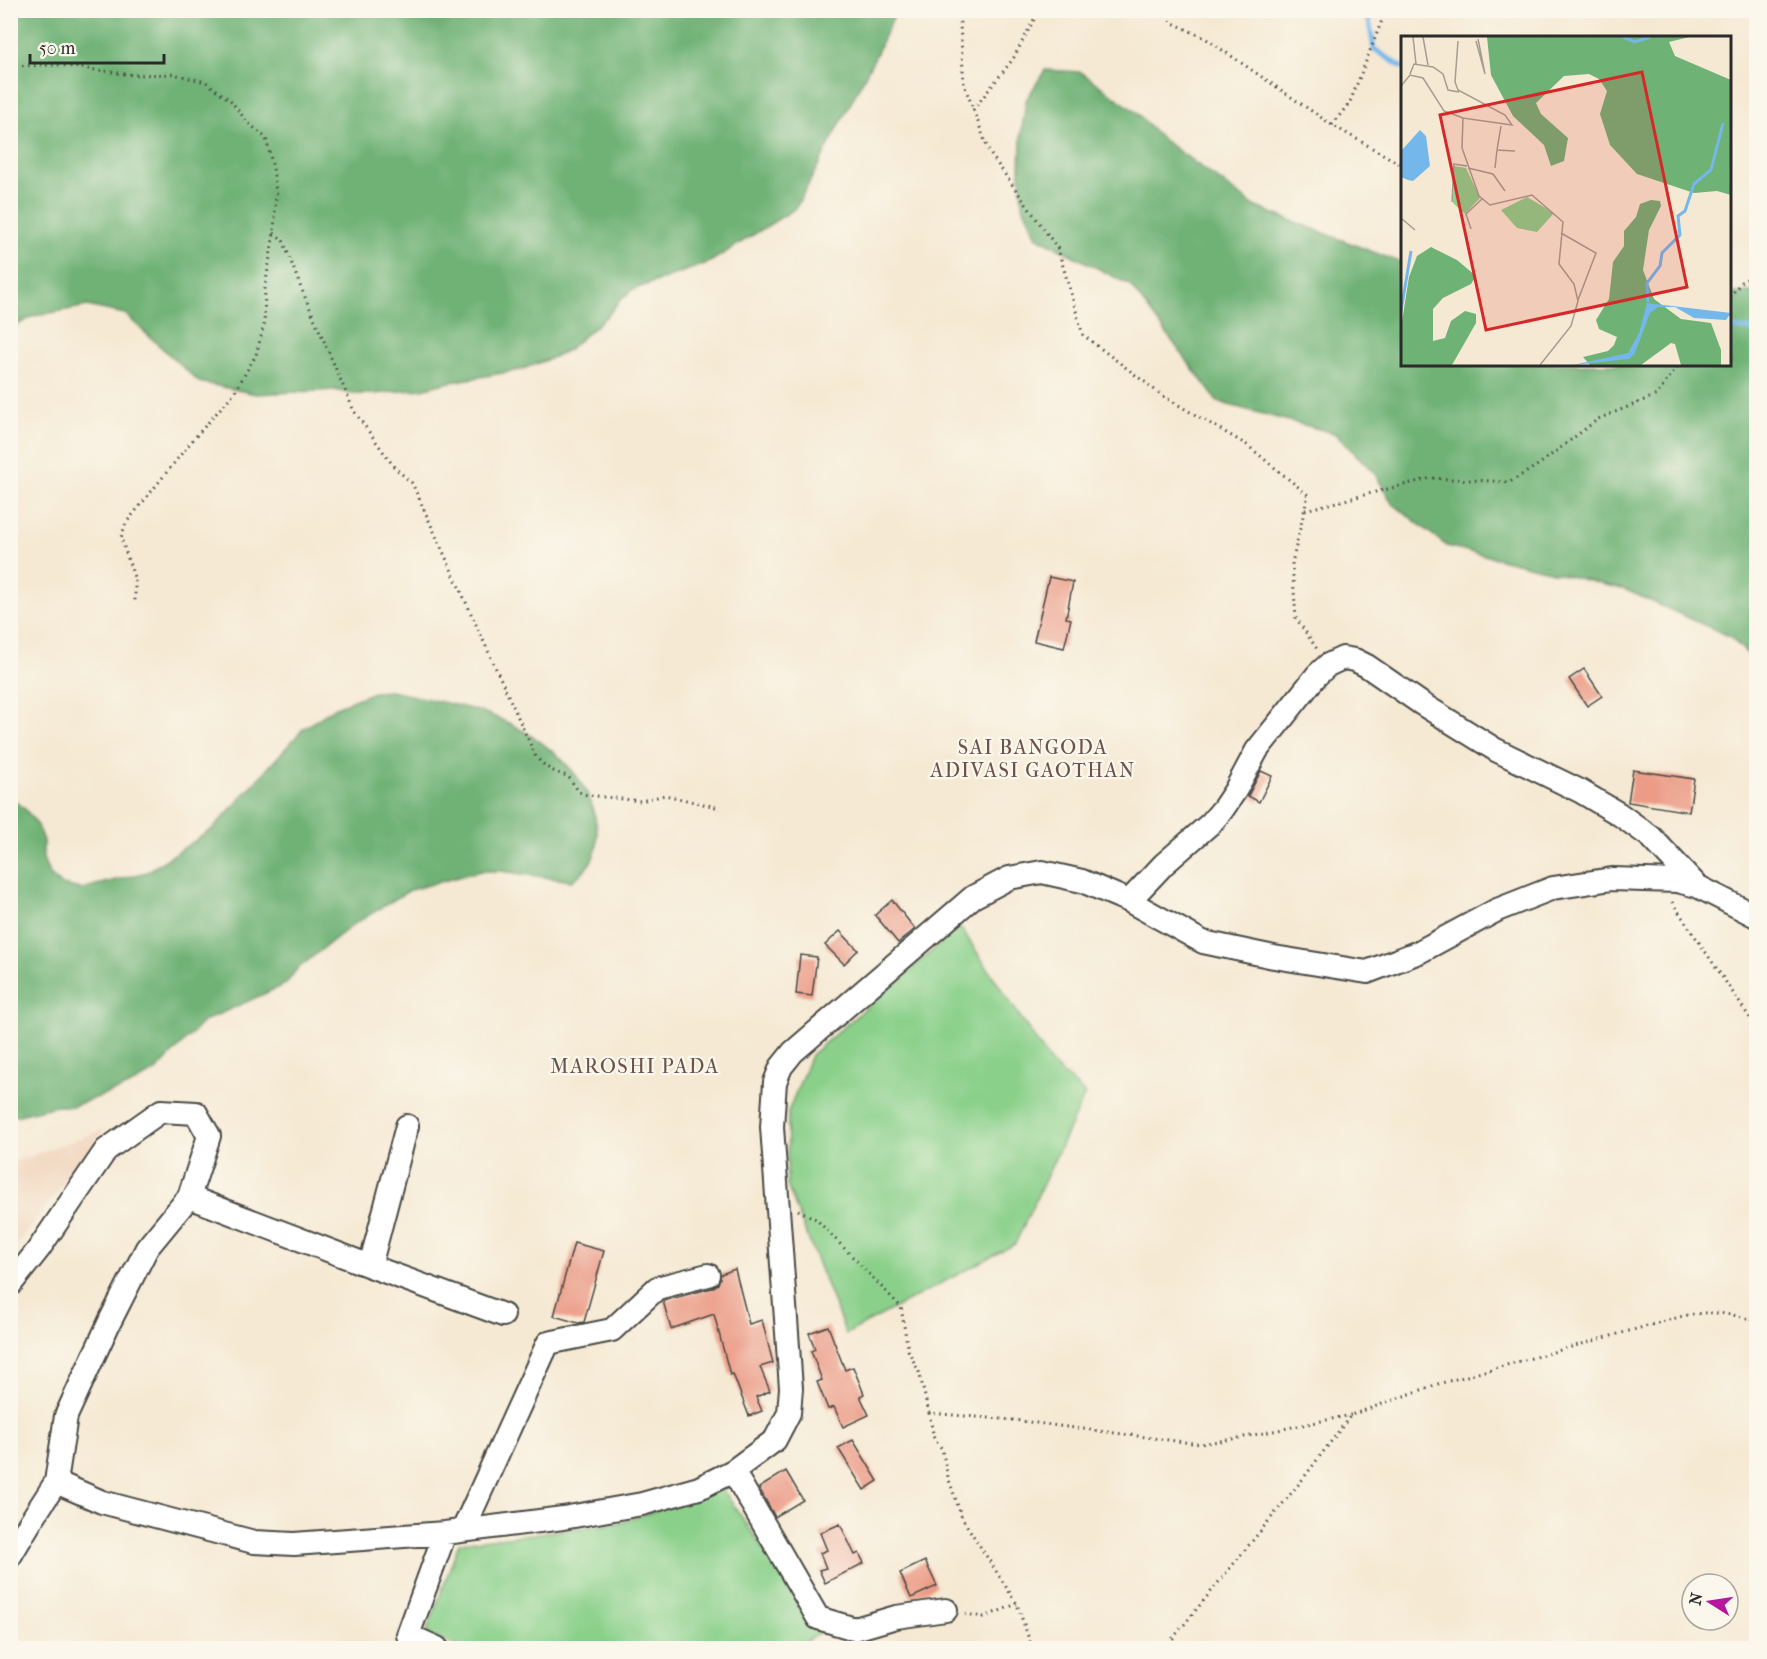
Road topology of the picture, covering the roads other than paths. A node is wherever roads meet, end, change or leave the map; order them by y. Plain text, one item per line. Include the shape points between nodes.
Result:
1 (1697, 886) junction
2 (1129, 901) junction
3 (1756, 916) edge
4 (407, 1126) dead end
5 (189, 1197) junction
6 (370, 1266) junction
7 (708, 1275) dead end
8 (10, 1285) edge
9 (503, 1315) dead end
10 (733, 1471) junction
11 (56, 1482) junction
12 (454, 1532) junction
13 (10, 1556) edge
14 (946, 1610) road end
15 (437, 1648) edge

1 - 2 street via 1677,881 1612,879 1553,888 1497,910 1419,952 1367,972 1203,942
1 - 2 street via 1651,837 1618,814 1496,750 1367,666 1343,658 1317,675 1257,750 1211,823
1 - 3 street
2 - 10 street via 1082,881 1042,872 1009,878 973,897 793,1052 781,1067 775,1082 772,1127 791,1388 789,1413 775,1440
4 - 6 street
5 - 6 street
5 - 8 street via 209,1136 196,1113 161,1111 106,1150
5 - 11 street via 147,1248 105,1332 66,1416
6 - 9 street
7 - 12 street via 657,1288 612,1330 548,1343
10 - 12 street via 699,1488 642,1504
10 - 14 street via 818,1618 855,1629 896,1617
11 - 12 street via 102,1502 254,1542 294,1544
11 - 13 street
12 - 15 street via 408,1635

